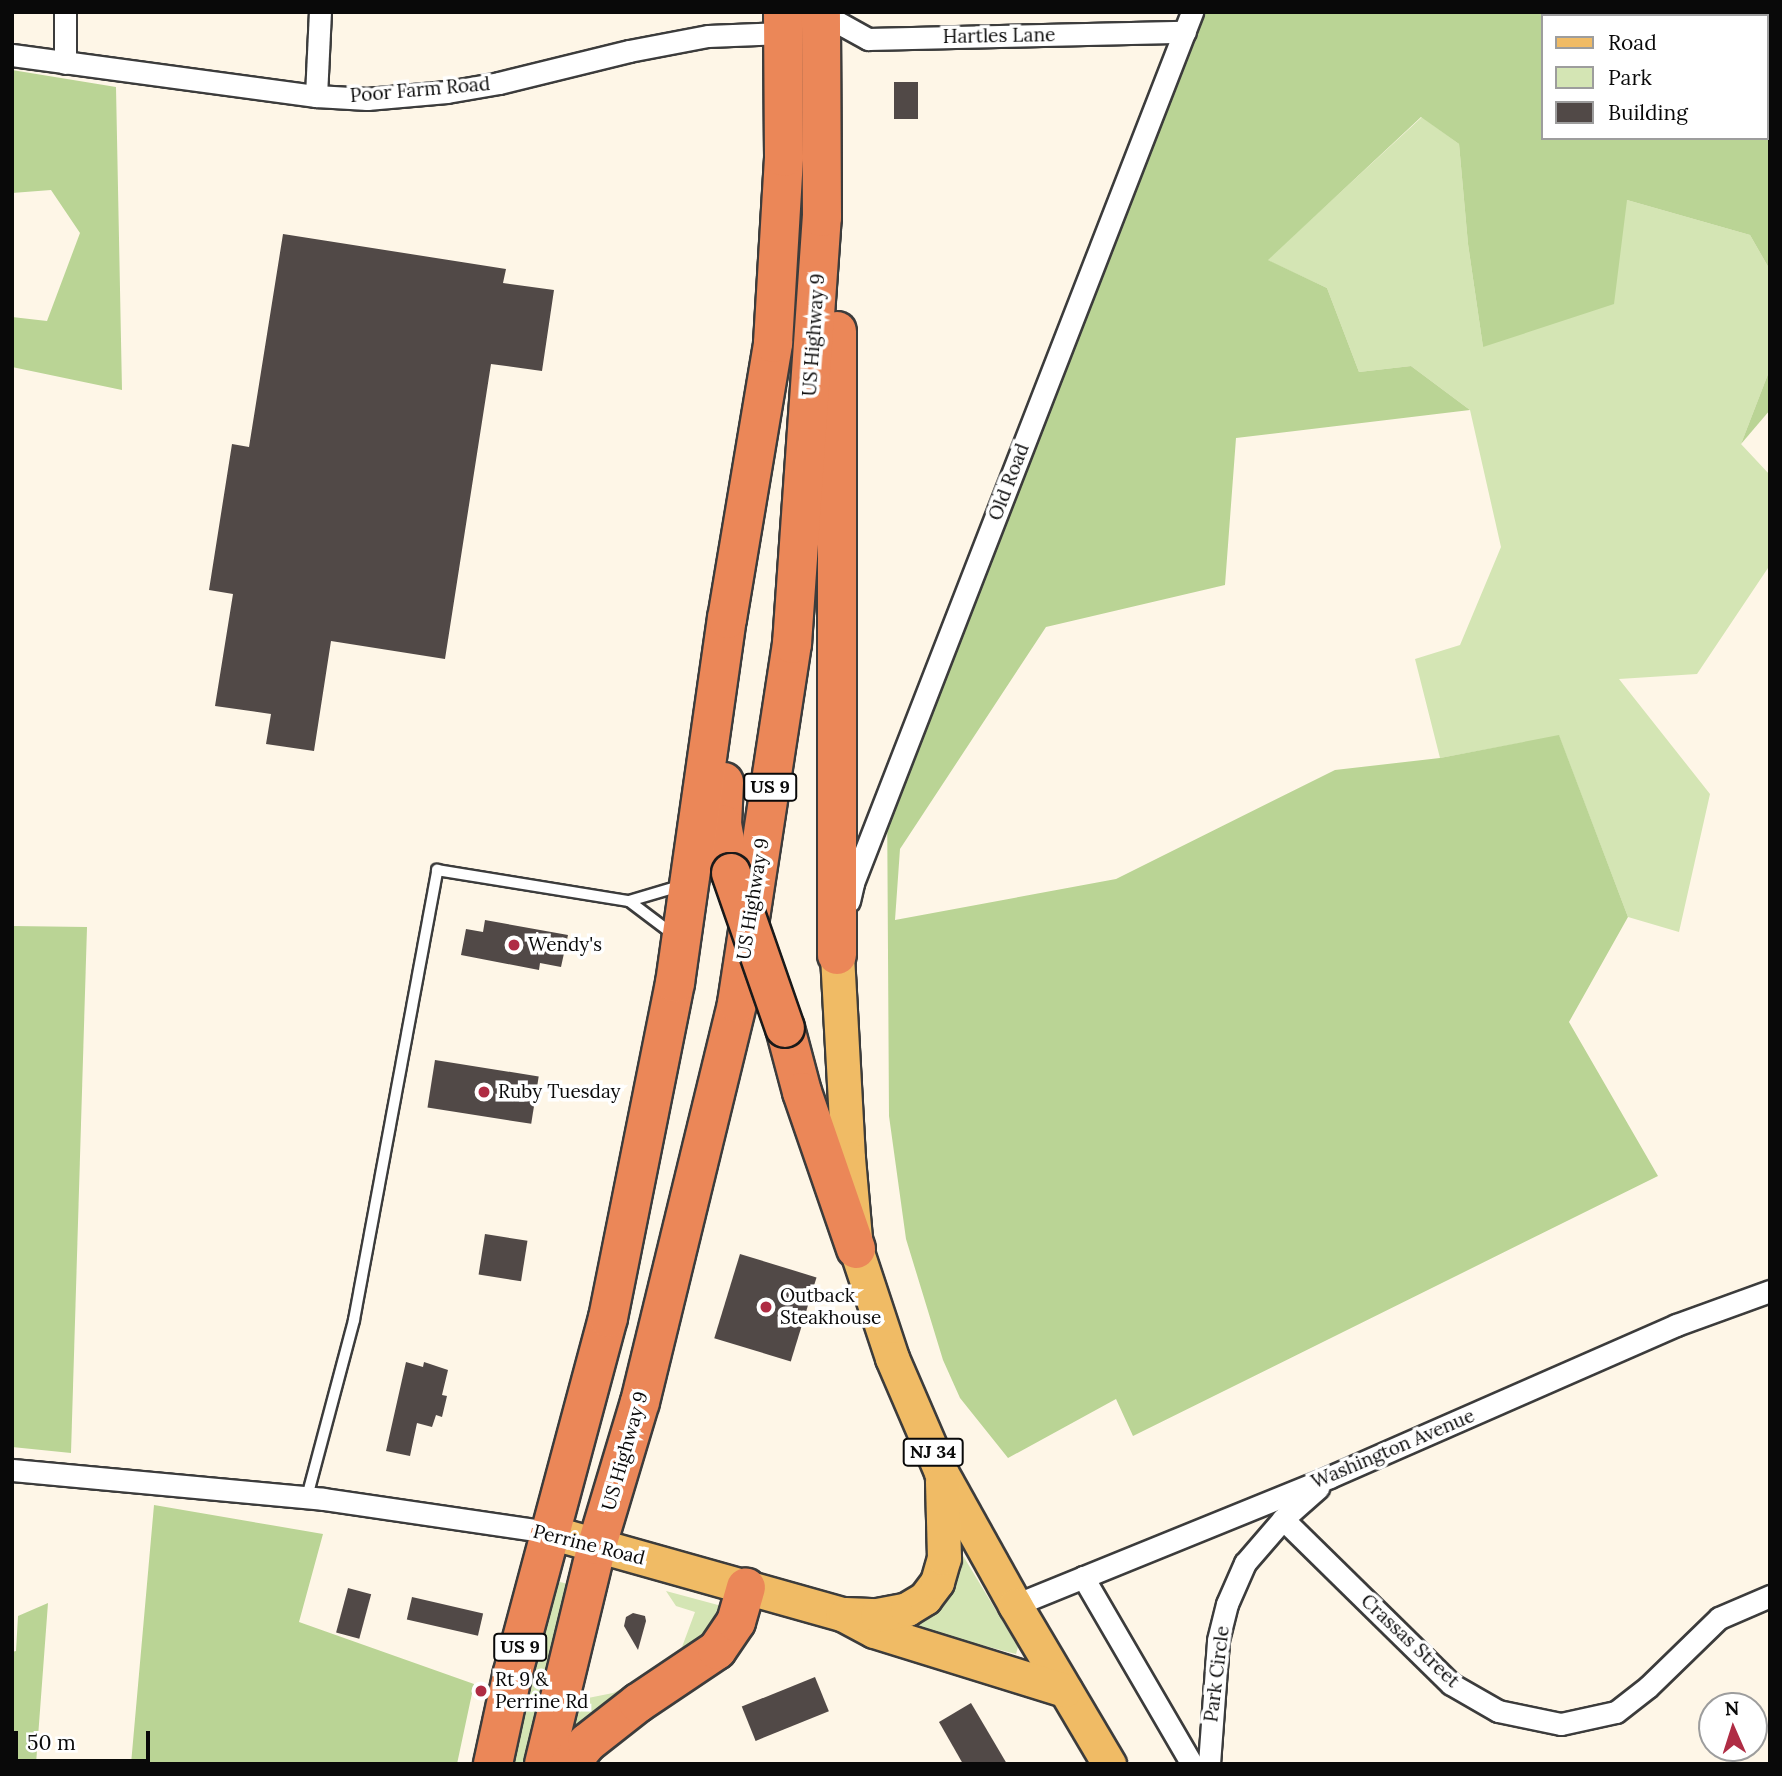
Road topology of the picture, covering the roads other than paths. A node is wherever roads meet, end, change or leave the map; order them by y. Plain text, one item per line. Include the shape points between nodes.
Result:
1 (65, 12) edge
2 (320, 12) edge
3 (821, 13) edge
4 (1189, 22) edge
5 (783, 23) edge
6 (12, 55) edge
7 (65, 64) junction
8 (316, 96) junction
9 (822, 217) junction
10 (727, 618) junction
11 (689, 883) junction
12 (629, 901) junction
13 (681, 940) junction
14 (837, 955) junction
15 (856, 1249) junction
16 (1770, 1291) edge
17 (12, 1470) edge
18 (942, 1472) junction
19 (1329, 1477) junction
20 (307, 1497) junction
21 (1283, 1519) junction
22 (550, 1532) junction
23 (597, 1545) junction
24 (1083, 1577) junction
25 (746, 1587) junction
26 (1770, 1595) edge
27 (1014, 1605) junction
28 (842, 1614) junction
29 (1065, 1690) junction
30 (493, 1764) edge
31 (544, 1764) edge
32 (570, 1764) edge
33 (1109, 1764) edge
34 (1192, 1764) edge
35 (1209, 1764) edge

1 - 7 street
2 - 8 street
3 - 4 street, Hartles Lane via 869,39
3 - 9 highway, US Highway 9 / US 9
4 - 14 street, Old Road via 853,883
5 - 8 street, Poor Farm Road via 629,51 447,92 367,99
5 - 10 highway, US Highway 9 / US 9 via 784,156 773,344
6 - 7 street, Poor Farm Road
7 - 8 street, Poor Farm Road
9 - 14 highway via 837,323
9 - 23 highway, US Highway 9 / US 9 via 792,644 737,1003 640,1402
10 - 11 highway, US Highway 9 / US 9
10 - 15 highway, bridge via 722,824 731,873
11 - 12 lane
11 - 13 highway, US Highway 9 / US 9
12 - 13 lane
12 - 20 lane via 437,870 354,1320
13 - 22 highway, US Highway 9 / US 9 via 608,1318
14 - 15 main road
15 - 18 main road, NJ 34 via 892,1358
16 - 19 street, Washington Avenue via 1676,1325
17 - 20 street, Perrine Road
18 - 27 main road, NJ 34
18 - 28 main road via 944,1558 931,1590 907,1609 877,1615
19 - 21 street, Park Circle
19 - 24 street, Washington Avenue
20 - 22 street, Perrine Road
21 - 26 street, Crassas Street via 1451,1684 1498,1711 1561,1724 1616,1712 1719,1618
21 - 35 street, Park Circle via 1245,1563 1227,1604 1218,1640
22 - 23 main road, Perrine Road
22 - 30 highway, US Highway 9 / US 9
23 - 25 main road, Perrine Road
23 - 31 highway, US Highway 9 / US 9
24 - 27 street, Washington Avenue
24 - 34 street
25 - 28 main road, Perrine Road
25 - 32 highway via 736,1622 717,1650 638,1703 587,1743
27 - 29 main road, NJ 34
28 - 29 main road, Perrine Road via 874,1631
29 - 33 main road, NJ 34

